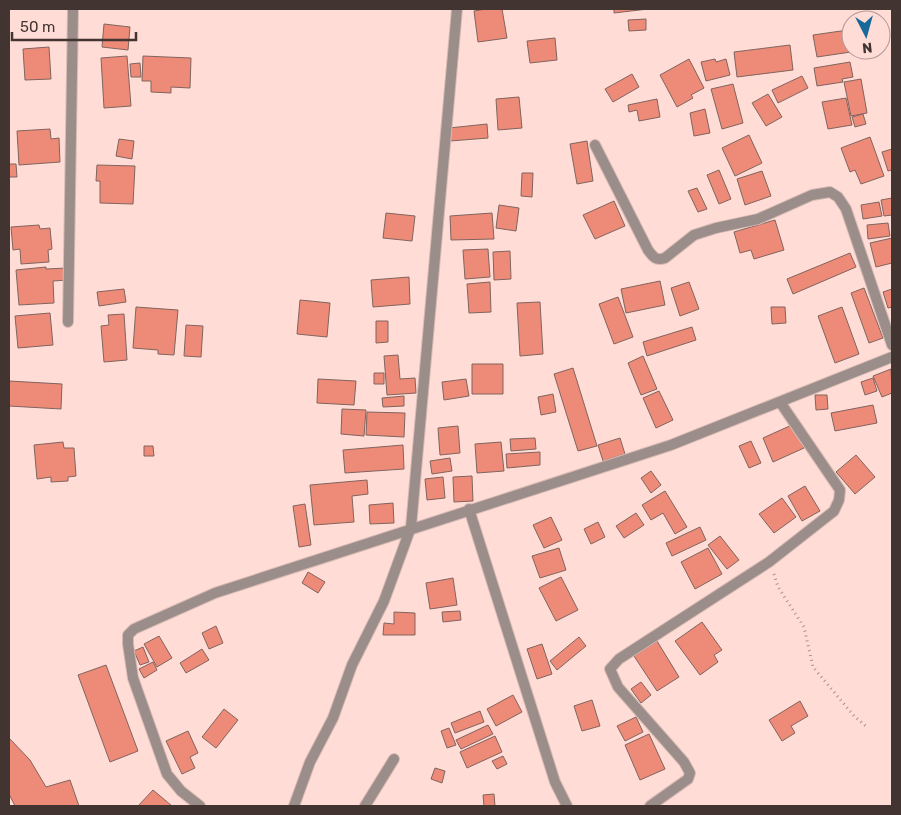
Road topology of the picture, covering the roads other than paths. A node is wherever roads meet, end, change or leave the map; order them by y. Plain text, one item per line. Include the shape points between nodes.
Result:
1 (73, 9) edge
2 (457, 9) edge
3 (595, 145) dead end
4 (68, 322) dead end
5 (892, 345) edge
6 (892, 357) edge
7 (780, 402) junction
8 (469, 509) junction
9 (411, 527) junction
10 (394, 759) dead end
11 (200, 806) edge
12 (294, 806) edge
13 (365, 806) edge
14 (566, 806) edge
15 (650, 806) edge

1 - 4 street
2 - 9 street
3 - 5 street via 648,250 659,260 694,235 758,219 812,195 830,192 838,197 852,223
6 - 7 street
7 - 8 street via 671,445
7 - 15 street via 840,490 839,500 834,511 770,562 619,658 610,669 618,687 690,773 688,779
8 - 9 street
8 - 14 street via 549,763
9 - 11 street via 215,593 134,628 128,635 134,678 167,774 181,792
9 - 12 street via 384,601 352,665 333,718 310,762
10 - 13 street

